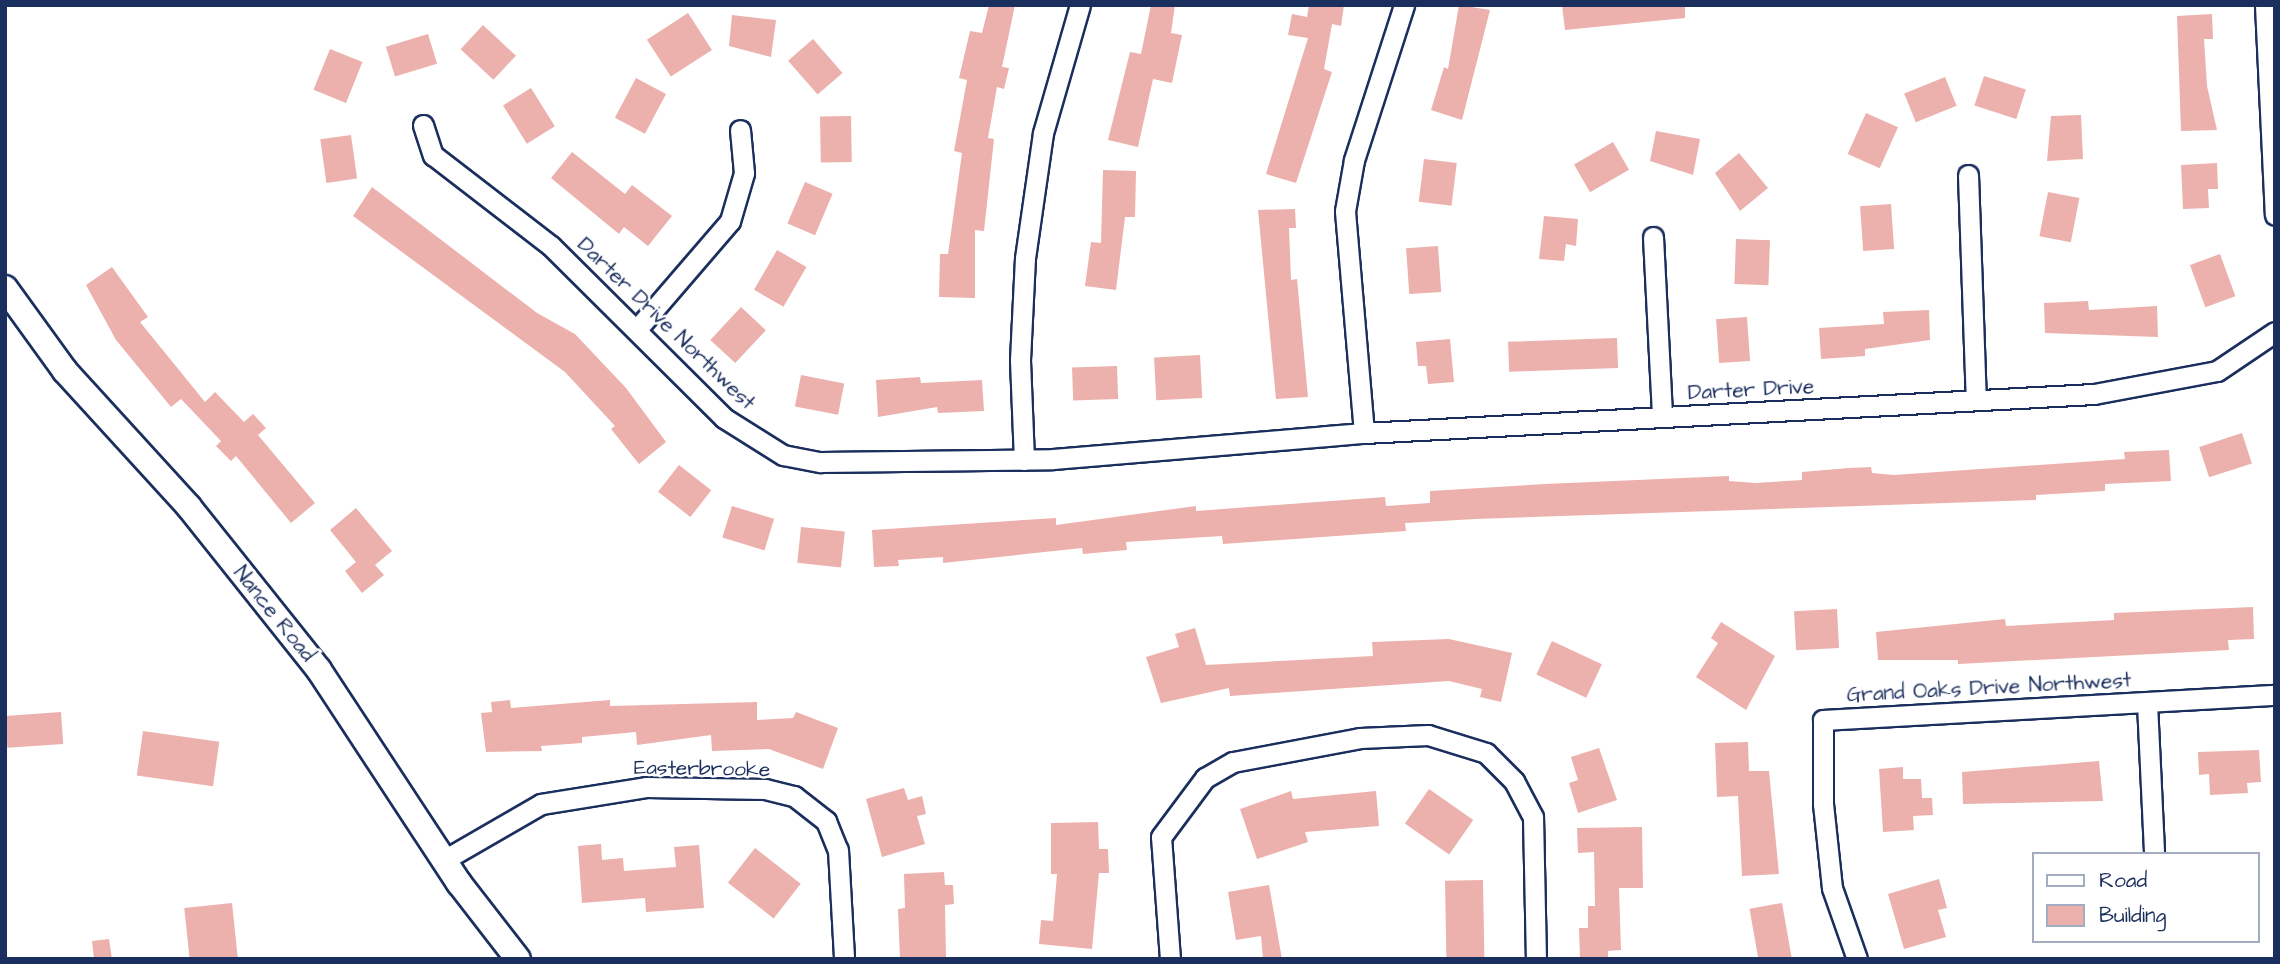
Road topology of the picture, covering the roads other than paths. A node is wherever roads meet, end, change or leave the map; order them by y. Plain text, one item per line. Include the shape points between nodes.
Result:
1 (1080, 5) edge
2 (1404, 5) edge
3 (2265, 5) edge
4 (2270, 78) edge
5 (423, 125) dead end
6 (740, 130) dead end
7 (1968, 175) dead end
8 (2275, 215) edge
9 (1653, 237) dead end
10 (5, 288) edge
11 (638, 328) junction
12 (2275, 332) edge
13 (1976, 400) junction
14 (1662, 417) junction
15 (1364, 433) junction
16 (1216, 445) joint
17 (1024, 460) junction
18 (2275, 695) edge
19 (2147, 703) junction
20 (2154, 852) edge
21 (444, 860) junction
22 (518, 959) edge
23 (844, 959) edge
24 (1170, 959) edge
25 (1536, 959) edge
26 (1857, 959) edge

1 - 17 street via 1043,132 1025,258 1020,360
2 - 15 street via 1354,160 1345,211
3 - 4 street
4 - 8 street
5 - 11 street, Darter Drive Northwest via 433,155 551,246
6 - 11 street via 744,173 730,221
7 - 13 street
9 - 14 street
10 - 21 street, Nance Road via 65,371 189,507 324,676
11 - 17 street, Darter Drive Northwest via 724,418 783,455 865,466
12 - 13 street, Darter Drive via 2241,358 2182,381
13 - 14 street, Darter Drive
14 - 15 street, Darter Drive
15 - 16 street, Darter Drive
16 - 17 street, Darter Drive Northwest
18 - 19 street, Grand Oaks Drive Northwest
19 - 20 street
19 - 26 street, Grand Oaks Drive Northwest via 1823,720 1823,804 1832,888
21 - 22 street, Nance Road
21 - 23 street, Easterbrooke via 541,804 646,787 765,789 794,796 827,821 838,850
24 - 25 street via 1161,836 1205,778 1246,760 1360,738 1428,735 1486,753 1514,781 1532,817

